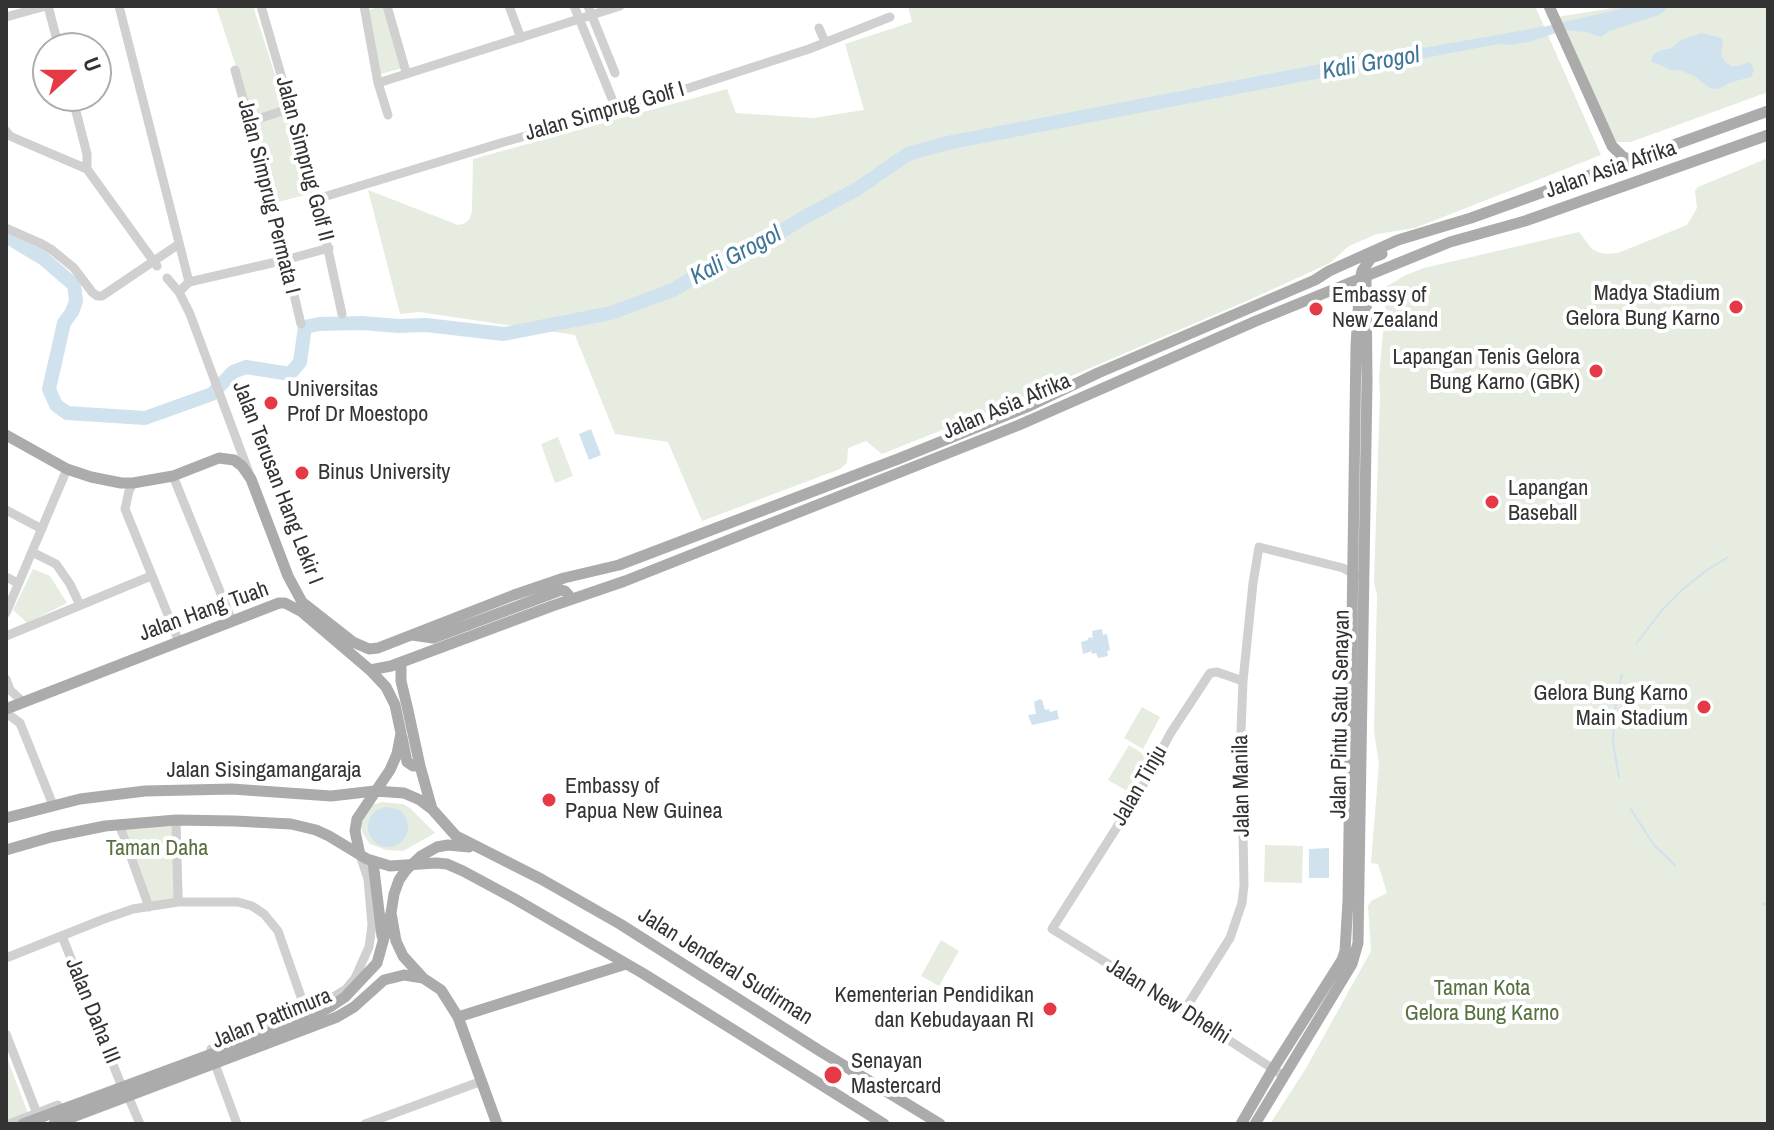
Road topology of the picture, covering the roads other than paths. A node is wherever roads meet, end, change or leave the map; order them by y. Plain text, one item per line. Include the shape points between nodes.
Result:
1 (47, 6) edge
2 (119, 6) edge
3 (261, 6) edge
4 (364, 6) edge
5 (387, 6) edge
6 (509, 6) edge
7 (574, 6) edge
8 (620, 6) edge
9 (1547, 10) edge
10 (590, 11) edge
11 (6, 17) edge
12 (890, 17) dead end
13 (580, 20) junction
14 (819, 28) dead end
15 (54, 32) edge
16 (1558, 34) junction
17 (521, 38) junction
18 (825, 42) junction
19 (235, 70) dead end
20 (406, 72) junction
21 (615, 73) dead end
22 (378, 83) junction
23 (291, 108) junction
24 (617, 111) junction
25 (1768, 111) edge
26 (76, 112) edge
27 (388, 115) dead end
28 (249, 122) junction
29 (6, 131) edge
30 (1768, 135) edge
31 (1631, 159) junction
32 (87, 169) junction
33 (1605, 169) junction
34 (317, 199) junction
35 (1471, 218) junction
36 (6, 228) edge
37 (1437, 229) junction
38 (1495, 230) junction
39 (179, 244) junction
40 (329, 248) junction
41 (285, 260) junction
42 (155, 264) junction
43 (1363, 275) junction
44 (167, 278) dead end
45 (1315, 280) junction
46 (189, 282) junction
47 (179, 292) junction
48 (1315, 297) junction
49 (1251, 307) junction
50 (1363, 310) junction
51 (342, 314) dead end
52 (1256, 321) junction
53 (301, 324) dead end
54 (6, 435) edge
55 (236, 438) junction
56 (219, 458) junction
57 (874, 468) junction
58 (67, 469) junction
59 (173, 476) junction
60 (251, 479) junction
61 (879, 480) junction
62 (133, 483) junction
63 (6, 510) edge
64 (42, 529) junction
65 (32, 552) junction
66 (1355, 570) junction
67 (151, 576) junction
68 (288, 576) junction
69 (6, 577) edge
70 (18, 583) junction
71 (572, 599) junction
72 (279, 603) junction
73 (80, 605) junction
74 (6, 613) edge
75 (232, 621) junction
76 (412, 635) junction
77 (6, 636) edge
78 (397, 640) joint
79 (179, 642) junction
80 (401, 663) junction
81 (370, 670) junction
82 (6, 679) edge
83 (401, 681) junction
84 (1243, 681) junction
85 (386, 687) junction
86 (25, 701) junction
87 (6, 711) edge
88 (20, 723) junction
89 (401, 733) junction
90 (420, 766) junction
91 (375, 791) junction
92 (53, 805) junction
93 (432, 809) junction
94 (6, 818) edge
95 (176, 820) junction
96 (119, 824) junction
97 (6, 850) edge
98 (485, 851) junction
99 (360, 855) junction
100 (373, 862) junction
101 (411, 864) junction
102 (178, 902) junction
103 (149, 907) junction
104 (391, 913) junction
105 (1052, 929) joint
106 (62, 936) junction
107 (383, 945) junction
108 (6, 958) edge
109 (626, 964) junction
110 (423, 978) junction
111 (1184, 1011) junction
112 (308, 1014) junction
113 (458, 1017) junction
114 (6, 1034) edge
115 (215, 1064) junction
116 (1273, 1069) junction
117 (1284, 1076) junction
118 (482, 1081) junction
119 (123, 1088) junction
120 (38, 1116) junction
121 (9, 1124) edge
122 (23, 1124) edge
123 (54, 1124) edge
124 (140, 1124) edge
125 (237, 1124) edge
126 (365, 1124) edge
127 (497, 1124) edge
128 (884, 1124) edge
129 (940, 1124) edge
130 (1241, 1124) edge
131 (1255, 1124) edge

1 - 11 street
1 - 15 street
2 - 39 street
3 - 23 street, Jalan Simprug Golf II
4 - 22 street
5 - 20 street
6 - 17 street
7 - 13 street
8 - 10 street
9 - 16 main road
10 - 13 street
10 - 21 street
12 - 18 street, Jalan Simprug Golf I
13 - 17 street
13 - 24 street
14 - 18 street
16 - 31 main road via 1612,146
16 - 33 main road via 1607,154
17 - 20 street
18 - 24 street, Jalan Simprug Golf I
19 - 28 street, Jalan Simprug Permata I
20 - 22 street
22 - 27 street
23 - 28 street
23 - 34 street, Jalan Simprug Golf II
24 - 34 street, Jalan Simprug Golf I
25 - 31 main road, Jalan Asia Afrika
26 - 32 street
28 - 41 street, Jalan Simprug Permata I
29 - 32 street
30 - 38 main road, Jalan Asia Afrika
31 - 33 main road, Jalan Asia Afrika
32 - 42 street
33 - 35 main road, Jalan Asia Afrika
34 - 40 street, Jalan Simprug Golf II
35 - 37 main road, Jalan Asia Afrika
35 - 38 main road via 1453,231 1454,237
36 - 42 street via 52,250 97,296
37 - 43 main road via 1371,258
37 - 45 main road, Jalan Asia Afrika via 1382,246
38 - 43 main road, Jalan Asia Afrika
38 - 50 main road via 1385,272
39 - 42 street
39 - 46 street
40 - 41 street
40 - 51 street, Jalan Simprug Golf II
41 - 46 street
41 - 53 street, Jalan Simprug Permata I
43 - 45 main road via 1345,271
43 - 48 main road, Jalan Asia Afrika
43 - 50 main road, Jalan Pintu Satu Senayan
44 - 47 street, Jalan Terusan Hang Lekir I
45 - 49 main road, Jalan Asia Afrika
46 - 47 street
47 - 55 street, Jalan Terusan Hang Lekir I
48 - 50 main road via 1342,295
48 - 52 main road, Jalan Asia Afrika
49 - 52 main road via 1259,312
49 - 57 main road, Jalan Asia Afrika
50 - 66 main road, Jalan Pintu Satu Senayan
52 - 61 main road, Jalan Asia Afrika
54 - 58 main road
55 - 56 street
55 - 60 street, Jalan Terusan Hang Lekir I
56 - 59 main road
56 - 60 main road via 234,460
57 - 61 main road
57 - 76 main road, Jalan Asia Afrika via 619,565 564,578
58 - 62 main road
58 - 64 street
59 - 62 main road
59 - 75 street
60 - 68 main road, Jalan Terusan Hang Lekir I
61 - 71 main road, Jalan Asia Afrika
62 - 67 street via 125,509
63 - 64 street
64 - 65 street
65 - 70 street
65 - 73 street via 56,564
66 - 84 street, Jalan Manila via 1259,547
66 - 116 main road, Jalan Pintu Satu Senayan via 1345,951
66 - 117 main road, Jalan Pintu Satu Senayan via 1358,943 1352,964
67 - 73 street
67 - 79 street
68 - 72 main road
68 - 78 main road, Jalan Terusan Hang Lekir I via 302,602 353,642 369,649
69 - 70 street
70 - 74 street
71 - 76 main road via 561,590 433,638
71 - 80 main road, Jalan Asia Afrika
72 - 75 main road, Jalan Hang Tuah
72 - 81 main road, Jalan Hang Tuah via 302,612
73 - 77 street
75 - 79 main road, Jalan Hang Tuah
76 - 78 main road, Jalan Asia Afrika
79 - 86 main road, Jalan Hang Tuah
80 - 81 main road
80 - 83 main road
81 - 85 main road
82 - 86 street via 10,690
83 - 85 main road
83 - 90 main road
84 - 105 street, Jalan Tinju via 1210,673
84 - 111 street, Jalan Manila via 1242,903 1230,938
85 - 89 main road
86 - 87 main road, Jalan Hang Tuah
86 - 88 street
87 - 88 street
88 - 92 street
89 - 90 main road via 407,762
89 - 91 main road via 394,762
90 - 93 main road
91 - 92 main road, Jalan Sisingamangaraja via 331,796 175,789
91 - 93 main road, Jalan Sisingamangaraja via 404,793
91 - 99 main road via 357,819
92 - 94 main road, Jalan Sisingamangaraja
93 - 98 main road, Jalan Sisingamangaraja via 456,836
95 - 96 main road
95 - 99 main road via 300,826
95 - 102 street
96 - 97 main road
96 - 103 street
98 - 101 main road via 448,845
98 - 129 main road, Jalan Jenderal Sudirman via 613,920
99 - 100 main road
99 - 112 street, Jalan Pattimura via 370,895 369,947 346,989
100 - 101 main road
100 - 107 main road
101 - 104 main road via 399,880
101 - 109 main road via 442,863 463,871
102 - 103 street
102 - 112 street via 238,902 264,914 278,931
103 - 106 street
104 - 107 main road, Jalan Pattimura
104 - 110 main road via 399,948
105 - 111 street, Jalan New Dhelhi
106 - 108 street
106 - 119 street, Jalan Daha III
107 - 112 main road, Jalan Pattimura via 377,963 354,989 330,1007
109 - 113 main road
109 - 128 main road
110 - 113 main road via 441,990
110 - 115 main road, Jalan Pattimura via 384,980 337,1017
111 - 116 street, Jalan New Dhelhi
112 - 119 main road, Jalan Pattimura
113 - 118 main road
114 - 120 street
115 - 119 main road, Jalan Pattimura
115 - 125 street
116 - 117 street, Jalan New Dhelhi
116 - 130 main road, Jalan Pintu Satu Senayan
117 - 131 main road, Jalan Pintu Satu Senayan
118 - 126 street
118 - 127 main road
119 - 120 main road, Jalan Pattimura
119 - 123 main road, Jalan Pattimura
119 - 124 street, Jalan Daha III
120 - 121 street, Jalan Pattimura
120 - 122 main road, Jalan Pattimura

